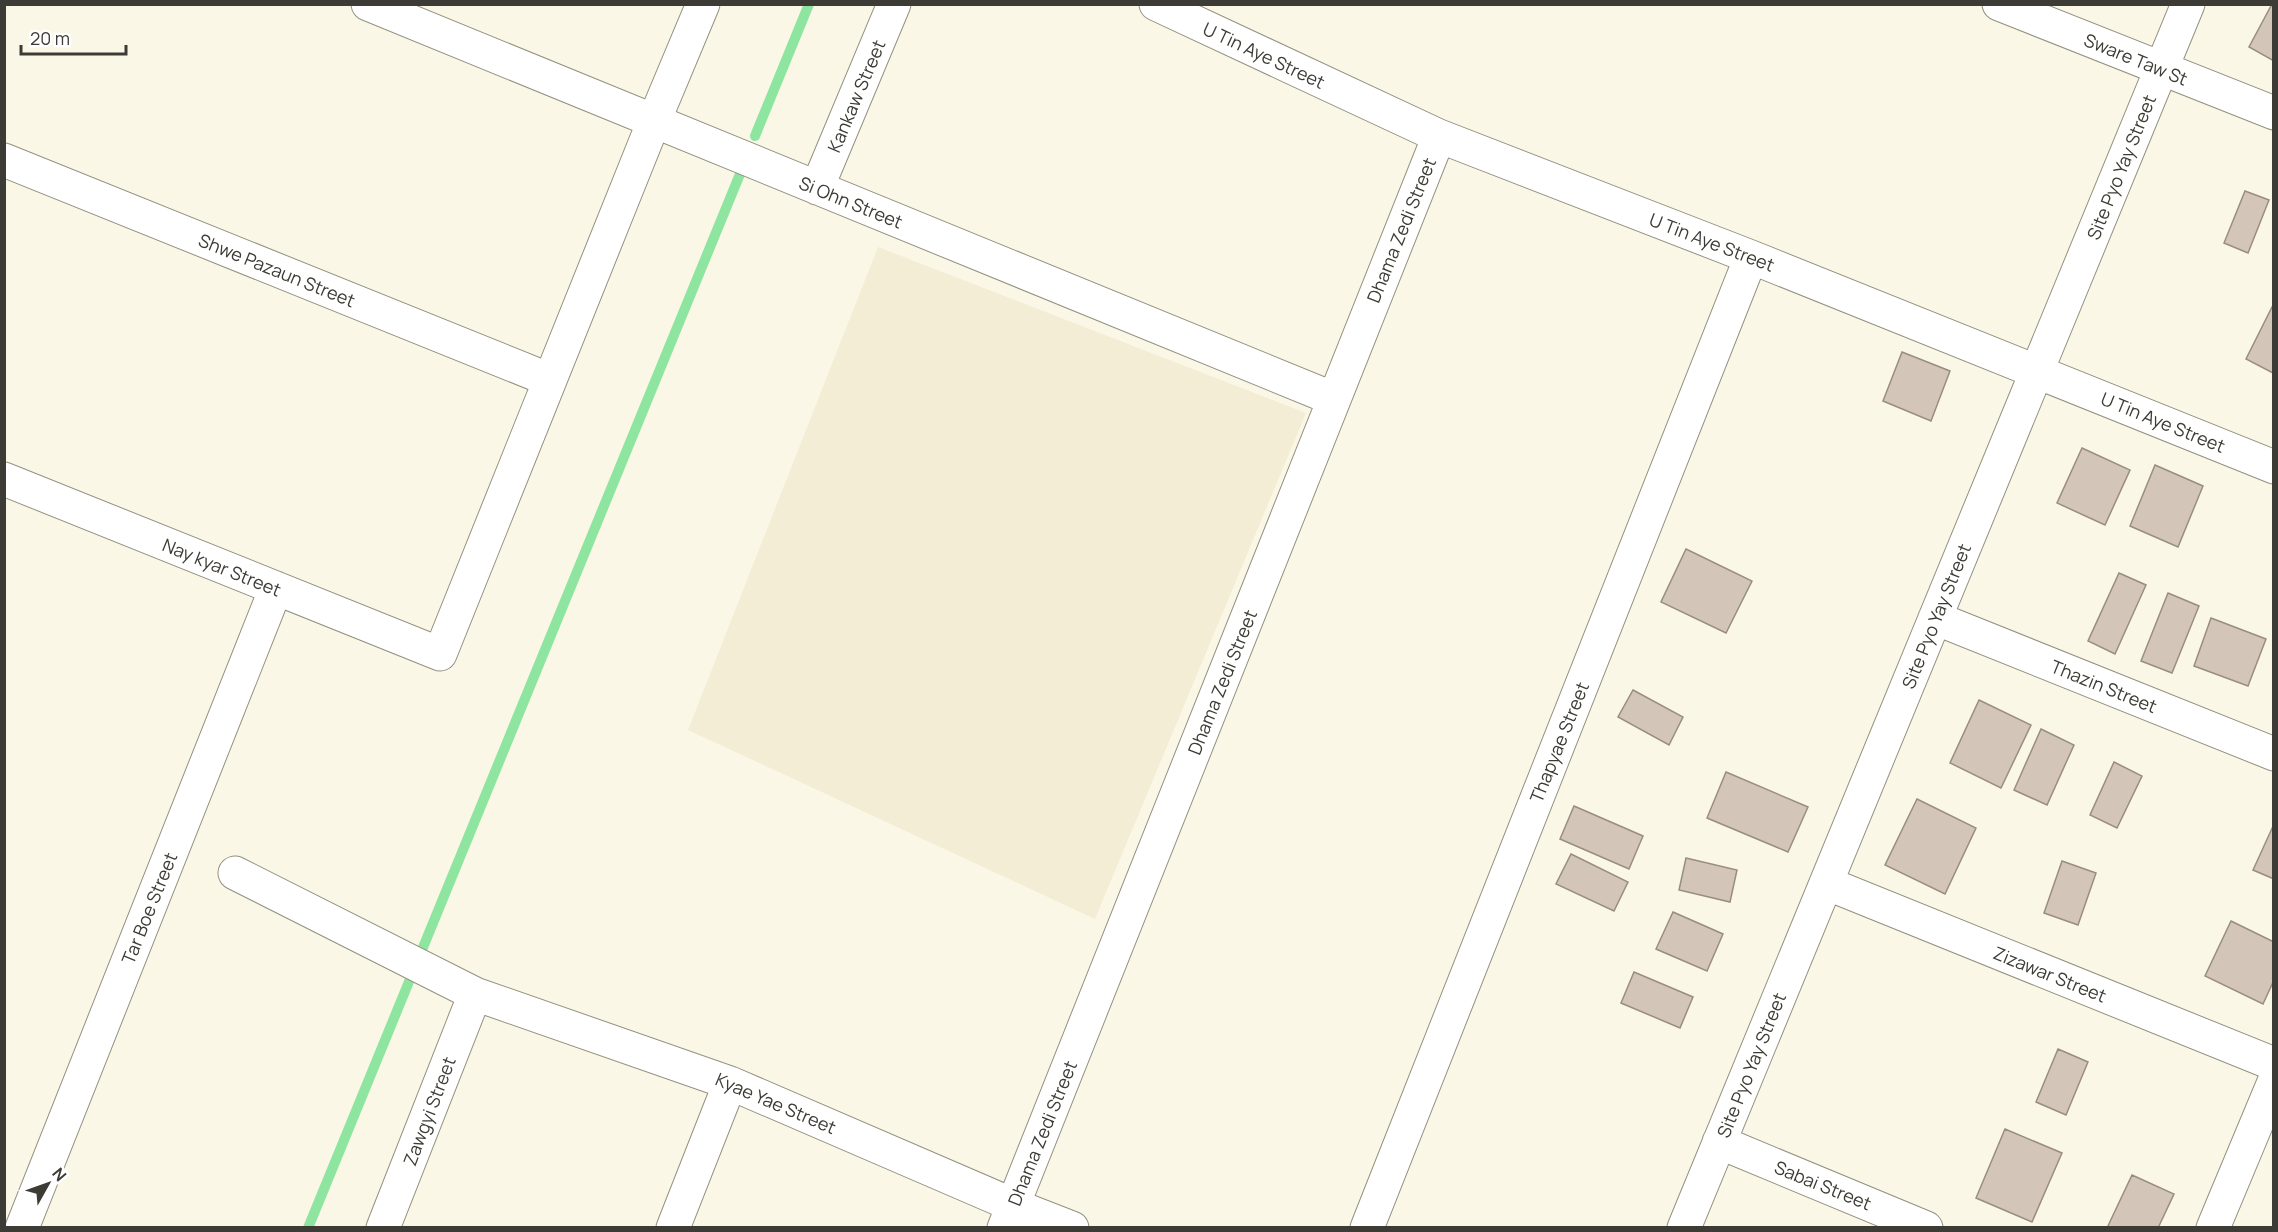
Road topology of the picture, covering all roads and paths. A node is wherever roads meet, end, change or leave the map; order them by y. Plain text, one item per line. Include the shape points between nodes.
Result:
1 (368, 4) edge
2 (703, 4) edge
3 (894, 4) edge
4 (1156, 4) edge
5 (1999, 4) edge
6 (2188, 4) edge
7 (2162, 69) junction
8 (2274, 113) edge
9 (654, 121) junction
10 (1439, 136) junction
11 (4, 160) edge
12 (817, 188) junction
13 (1751, 257) junction
14 (2037, 371) junction
15 (550, 380) junction
16 (1334, 399) junction
17 (2274, 467) edge
18 (6, 485) edge
19 (276, 588) junction
20 (1935, 618) junction
21 (2274, 754) edge
22 (235, 873) dead end
23 (1826, 883) junction
24 (475, 994) junction
25 (2274, 1064) edge
26 (2274, 1082) edge
27 (730, 1083) junction
28 (1719, 1142) junction
29 (1009, 1216) edge
30 (22, 1227) edge
31 (383, 1227) edge
32 (673, 1227) edge
33 (1072, 1227) edge
34 (1367, 1227) edge
35 (1684, 1227) edge
36 (1926, 1227) edge
37 (2213, 1227) edge

1 - 9 street, Si Ohn Street
2 - 9 street
3 - 12 street, Kankaw Street
4 - 10 street, U Tin Aye Street
5 - 7 street, Sware Taw St
6 - 7 street, Site Pyo Yay Street
7 - 8 street, Sware Taw St
7 - 14 street, Site Pyo Yay Street
9 - 12 street, Si Ohn Street
9 - 15 street
10 - 13 street, U Tin Aye Street
10 - 16 street, Dhama Zedi Street
11 - 15 street, Shwe Pazaun Street
12 - 16 street, Si Ohn Street
13 - 14 street, U Tin Aye Street
13 - 34 street, Thapyae Street
14 - 17 street, U Tin Aye Street
14 - 20 street, Site Pyo Yay Street
15 - 19 street, Nay kyar Street via 440,654
16 - 29 street, Dhama Zedi Street
18 - 19 street, Nay kyar Street
19 - 30 street, Tar Boe Street
20 - 21 street, Thazin Street
20 - 23 street, Site Pyo Yay Street
22 - 24 street, Kyae Yae Street
23 - 25 street, Zizawar Street
23 - 28 street, Site Pyo Yay Street
24 - 27 street, Kyae Yae Street
24 - 31 street, Zawgyi Street
26 - 37 street
27 - 29 street, Kyae Yae Street
27 - 32 street
28 - 35 street, Site Pyo Yay Street
28 - 36 street, Sabai Street
29 - 33 street, Kyae Yae Street

